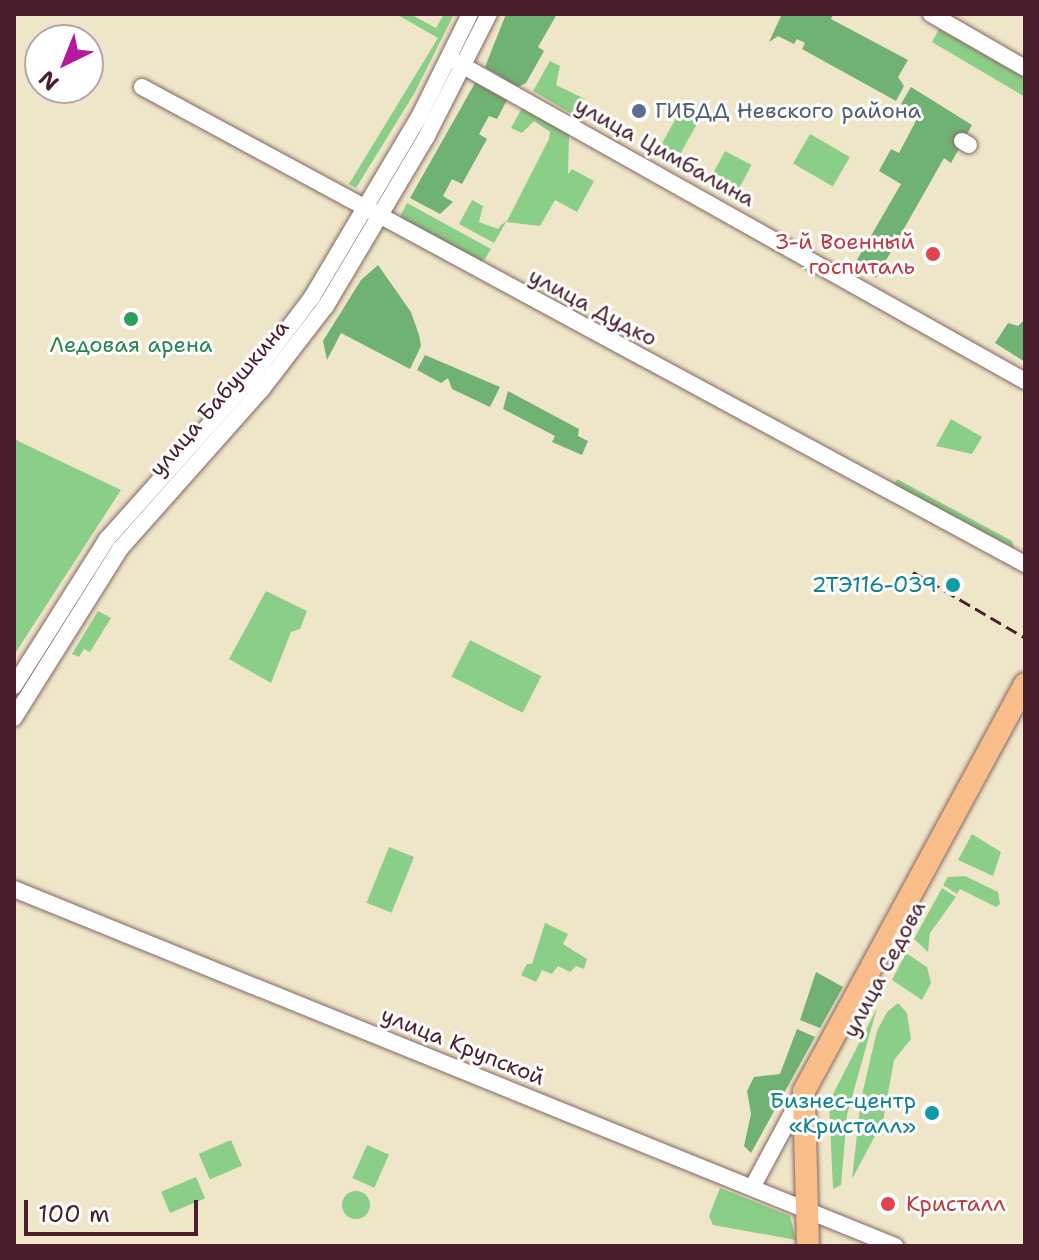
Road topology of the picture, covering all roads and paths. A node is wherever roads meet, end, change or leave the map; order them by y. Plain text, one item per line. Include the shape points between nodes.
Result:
1 (470, 14) edge
2 (489, 14) edge
3 (931, 14) edge
4 (457, 63) junction
5 (1025, 68) edge
6 (142, 87) dead end
7 (365, 208) junction
8 (380, 218) junction
9 (1025, 381) edge
10 (1025, 564) edge
11 (1025, 684) edge
12 (14, 686) edge
13 (1025, 710) edge
14 (14, 718) edge
15 (14, 889) edge
16 (804, 1091) junction
17 (753, 1186) junction
18 (817, 1213) junction
19 (808, 1246) edge
20 (821, 1246) edge
21 (895, 1246) edge

1 - 4 street, улица Бабушкина
2 - 4 street, улица Бабушкина
3 - 5 street
4 - 7 street, улица Бабушкина
4 - 8 street, улица Бабушкина
4 - 9 street, улица Цимбалина
6 - 7 street, улица Дудко
7 - 8 street, улица Дудко
7 - 12 street, улица Бабушкина via 281,341 107,539
8 - 10 street, улица Дудко
8 - 14 street, улица Бабушкина via 301,341 120,549
11 - 16 main road, улица Седова
13 - 18 main road, улица Седова via 821,1087 815,1129
15 - 17 street, улица Крупской
16 - 17 street, улица Седова
16 - 18 main road, улица Седова
17 - 18 street, улица Крупской
18 - 19 main road, улица Седова
18 - 20 main road, улица Седова
18 - 21 street, улица Крупской

